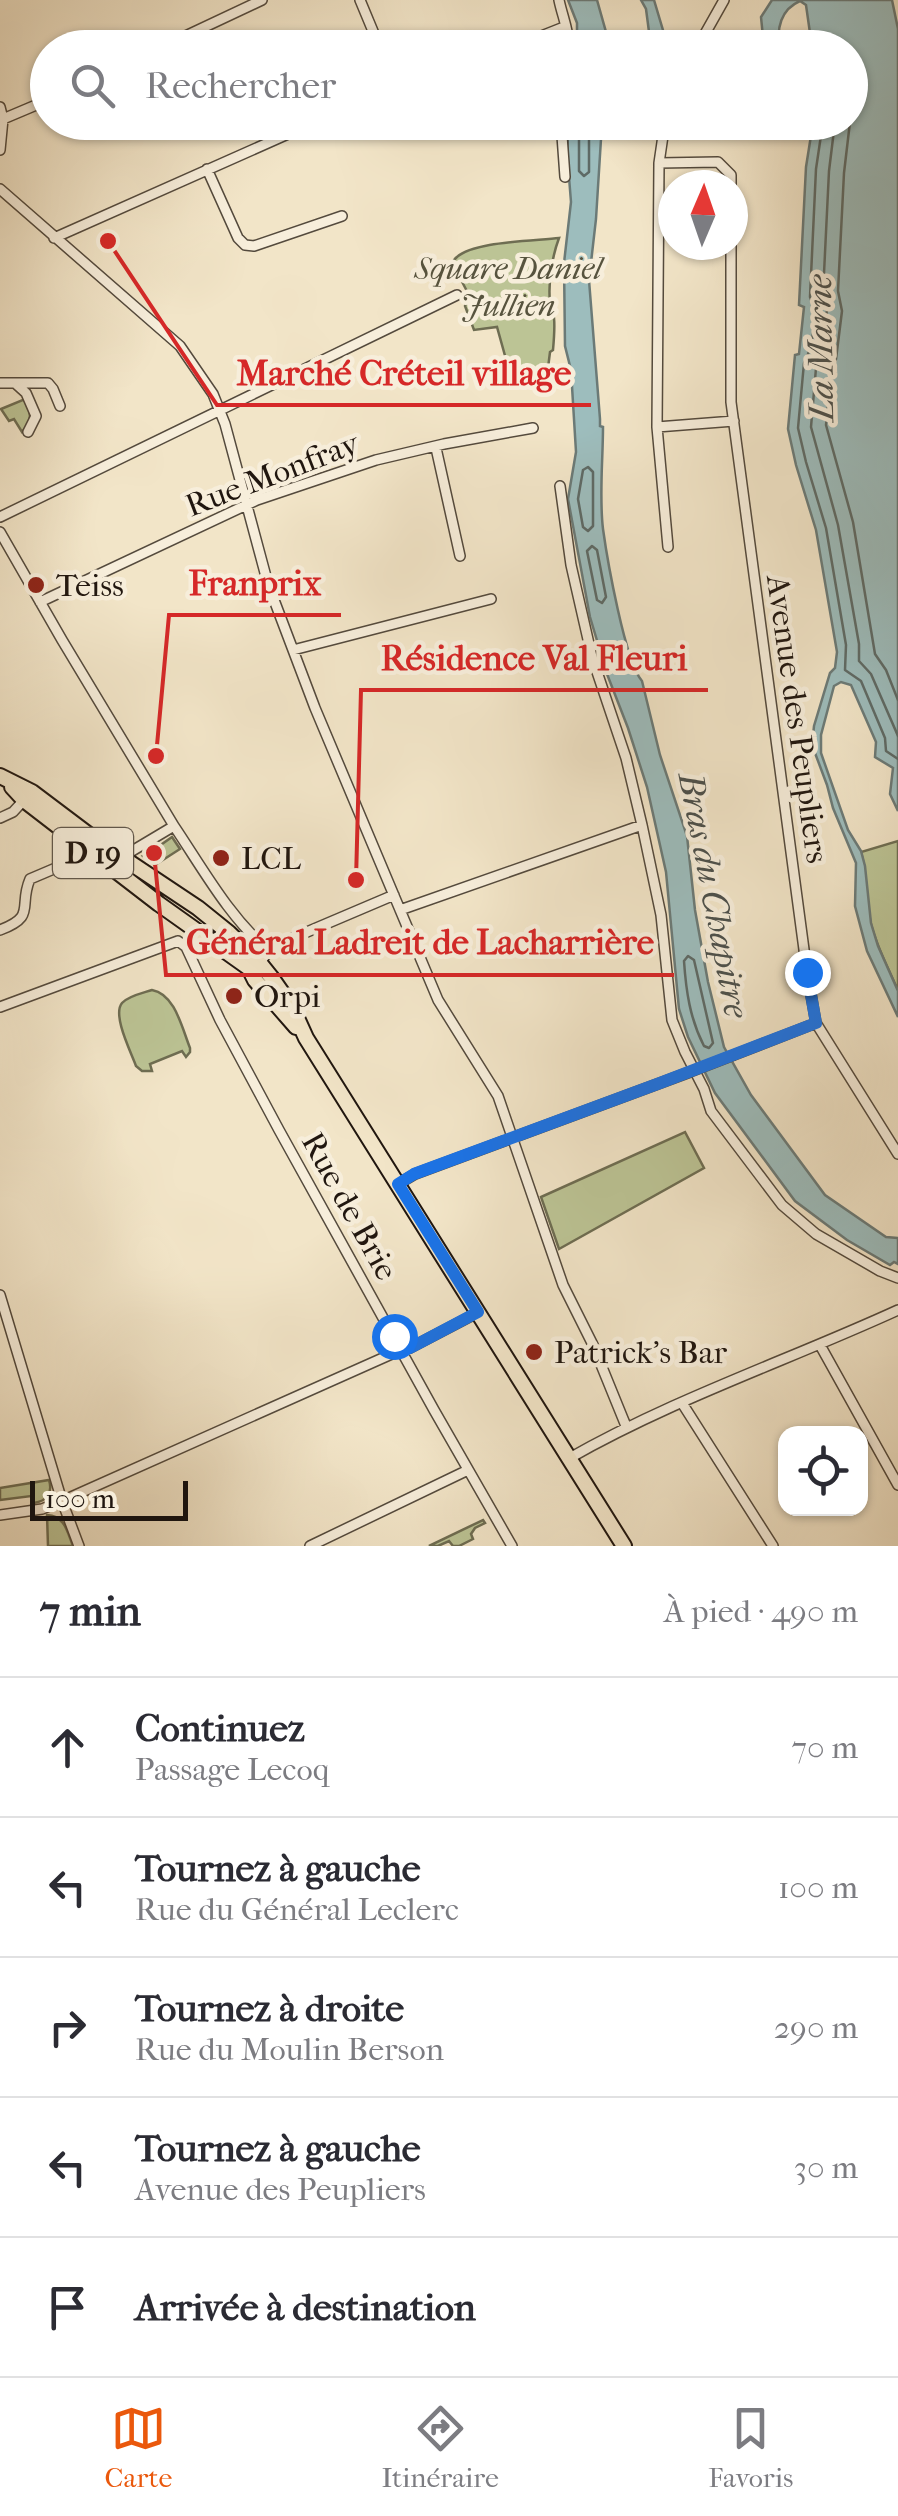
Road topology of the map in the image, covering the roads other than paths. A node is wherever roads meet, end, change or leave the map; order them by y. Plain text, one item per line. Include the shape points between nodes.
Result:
1 (262, 0) edge
2 (360, 0) edge
3 (559, 0) edge
4 (724, 0) edge
5 (564, 28) joint
6 (198, 30) edge
7 (372, 30) edge
8 (559, 30) edge
9 (707, 30) edge
10 (0, 108) edge
11 (30, 108) edge
12 (3, 119) junction
13 (274, 140) edge
14 (562, 140) edge
15 (663, 140) edge
16 (0, 150) edge
17 (659, 163) junction
18 (207, 169) junction
19 (726, 170) edge
20 (564, 176) dead end
21 (0, 190) edge
22 (342, 216) dead end
23 (54, 238) junction
24 (731, 260) edge
25 (457, 295) dead end
26 (0, 382) edge
27 (16, 384) junction
28 (60, 406) dead end
29 (220, 410) junction
30 (734, 421) junction
31 (657, 427) junction
32 (533, 428) dead end
33 (28, 432) dead end
34 (436, 448) junction
35 (560, 486) dead end
36 (246, 504) junction
37 (0, 517) edge
38 (0, 532) edge
39 (668, 547) dead end
40 (460, 556) dead end
41 (490, 599) dead end
42 (40, 602) junction
43 (292, 650) junction
44 (1, 776) edge
45 (24, 800) junction
46 (0, 818) edge
47 (642, 824) junction
48 (174, 826) junction
49 (87, 848) junction
50 (122, 857) junction
51 (394, 895) junction
52 (198, 908) junction
53 (400, 910) junction
54 (188, 925) junction
55 (0, 930) edge
56 (178, 941) junction
57 (259, 960) junction
58 (0, 1007) edge
59 (816, 1023) junction
60 (512, 1137) junction
61 (898, 1154) edge
62 (398, 1184) junction
63 (898, 1278) edge
64 (0, 1295) edge
65 (898, 1310) edge
66 (478, 1312) junction
67 (820, 1346) junction
68 (401, 1350) junction
69 (682, 1403) junction
70 (626, 1426) junction
71 (568, 1459) junction
72 (468, 1470) junction
73 (898, 1485) edge
74 (62, 1501) junction
75 (0, 1516) edge
76 (79, 1546) edge
77 (310, 1546) edge
78 (512, 1546) edge
79 (624, 1546) edge
80 (773, 1546) edge

1 - 6 street
2 - 7 street
3 - 5 street
4 - 9 street
5 - 8 street
10 - 12 street
11 - 12 street
12 - 16 street
13 - 18 street
14 - 20 street
15 - 17 street
17 - 19 street via 718,162
17 - 31 street
18 - 22 street via 245,245
18 - 23 street
21 - 23 street
23 - 29 street via 180,346
24 - 30 street, Avenue des Peupliers
25 - 29 street
26 - 27 street
27 - 28 street via 48,383
27 - 33 street via 36,416
29 - 36 street
29 - 37 street
30 - 31 street
30 - 59 street, Avenue des Peupliers
31 - 39 street
32 - 34 street, Rue Monfray
34 - 36 street, Rue Monfray via 376,460
34 - 40 street
35 - 47 street via 592,658
36 - 42 street, Rue Monfray
36 - 43 street
38 - 42 street
41 - 43 street
42 - 48 street
43 - 51 street
44 - 45 main road, D 19
44 - 50 main road, D 19
45 - 46 street
45 - 49 main road, D 19
47 - 53 street
47 - 63 street via 672,1020 711,1111 782,1205 816,1234
48 - 50 street
48 - 57 street via 252,937
49 - 54 main road, D 19
49 - 55 street via 30,879 24,915
50 - 52 main road, D 19
51 - 53 street
51 - 57 street via 274,946
52 - 54 street
52 - 57 main road, D 19
53 - 60 street via 438,1000 498,1096
54 - 56 street
54 - 57 main road, D 19
56 - 58 street
56 - 68 street, Rue de Brie
57 - 62 main road, D 19
59 - 60 street, bridge
59 - 61 street
60 - 62 street
60 - 70 street via 563,1284
62 - 66 main road, D 19
64 - 74 street
65 - 67 street
66 - 68 street
66 - 71 main road, D 19
67 - 69 street
67 - 73 street
68 - 72 street, Rue de Brie
68 - 74 street
69 - 70 street
69 - 80 street
70 - 71 street
71 - 79 main road, D 19
72 - 77 street
72 - 78 street, Rue de Brie
74 - 75 street
74 - 76 street

